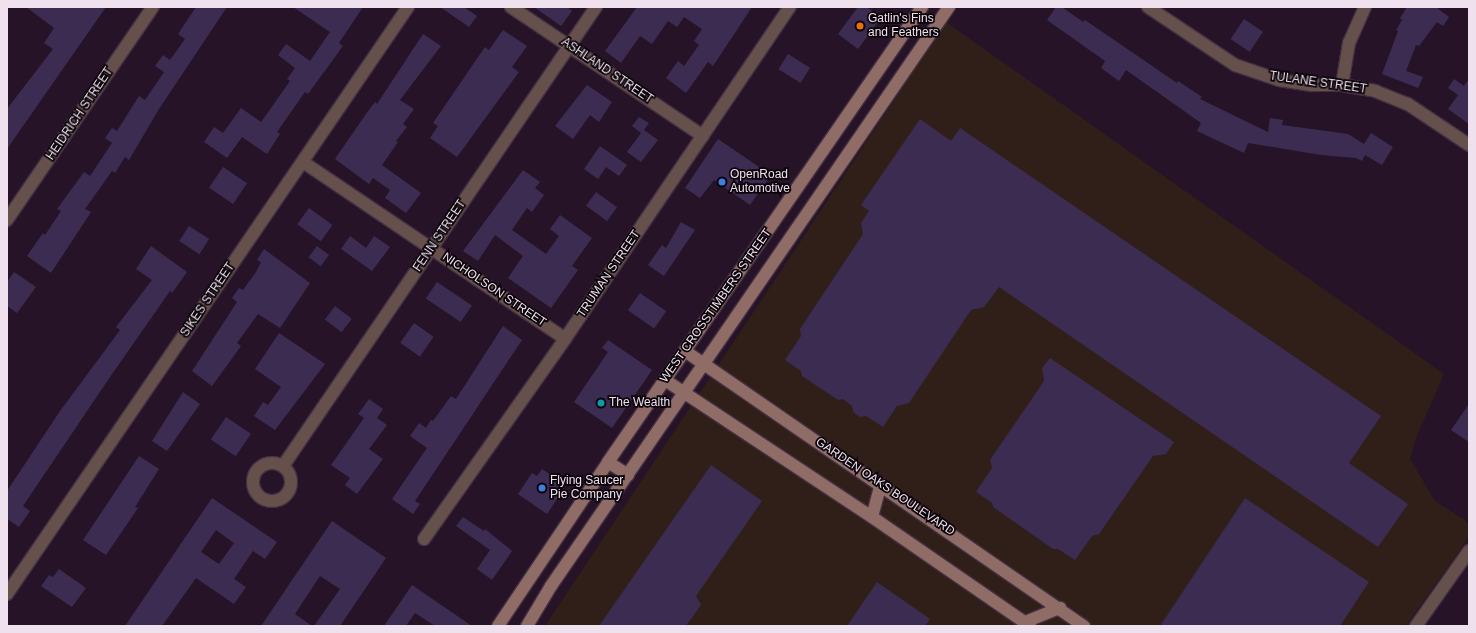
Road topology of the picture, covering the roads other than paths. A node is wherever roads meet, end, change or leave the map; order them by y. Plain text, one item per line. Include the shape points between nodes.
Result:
1 (153, 7) edge
2 (408, 7) edge
3 (511, 7) edge
4 (596, 7) edge
5 (790, 7) edge
6 (922, 7) edge
7 (1148, 7) edge
8 (1364, 7) edge
9 (945, 8) edge
10 (570, 46) junction
11 (1342, 85) junction
12 (703, 136) junction
13 (1469, 145) edge
14 (303, 162) junction
15 (797, 188) junction
16 (816, 201) junction
17 (7, 220) edge
18 (432, 248) junction
19 (565, 339) junction
20 (685, 351) junction
21 (704, 363) junction
22 (665, 380) junction
23 (684, 392) junction
24 (608, 462) junction
25 (283, 466) dead end
26 (628, 474) junction
27 (881, 484) junction
28 (872, 517) junction
29 (424, 540) dead end
30 (1469, 551) edge
31 (11, 580) edge
32 (7, 594) edge
33 (1060, 608) junction
34 (1028, 624) edge
35 (499, 626) edge
36 (527, 626) edge
37 (1084, 626) edge
38 (1416, 626) edge

1 - 17 street, HEIDRICH STREET
2 - 14 street, SIKES STREET
3 - 10 street, ASHLAND STREET
4 - 10 street, FENN STREET
5 - 12 street, TRUMAN STREET
6 - 15 main road, WEST CROSSTIMBERS STREET
7 - 11 street, TULANE STREET via 1225,58 1256,74 1312,85
8 - 11 street via 1349,43
9 - 16 main road, WEST CROSSTIMBERS STREET
10 - 12 street, ASHLAND STREET
10 - 18 street, FENN STREET
11 - 13 street, TULANE STREET via 1375,92 1408,104
12 - 19 street, TRUMAN STREET
14 - 18 street, NICHOLSON STREET
14 - 31 street, SIKES STREET
15 - 16 main road
15 - 20 main road, WEST CROSSTIMBERS STREET
16 - 21 main road, WEST CROSSTIMBERS STREET
18 - 19 street, NICHOLSON STREET
18 - 25 street, FENN STREET
19 - 29 street, TRUMAN STREET
20 - 21 main road, GARDEN OAKS BOULEVARD
20 - 22 main road, WEST CROSSTIMBERS STREET
21 - 23 main road, WEST CROSSTIMBERS STREET
21 - 27 main road, GARDEN OAKS BOULEVARD
22 - 23 main road
22 - 24 main road, WEST CROSSTIMBERS STREET
23 - 26 main road, WEST CROSSTIMBERS STREET
23 - 28 main road
24 - 26 main road
24 - 35 main road, WEST CROSSTIMBERS STREET
26 - 36 main road, WEST CROSSTIMBERS STREET via 551,586
27 - 28 main road
27 - 33 main road, GARDEN OAKS BOULEVARD
28 - 34 main road
30 - 38 street
31 - 32 street, SIKES STREET
33 - 34 main road
33 - 37 main road, GARDEN OAKS BOULEVARD

